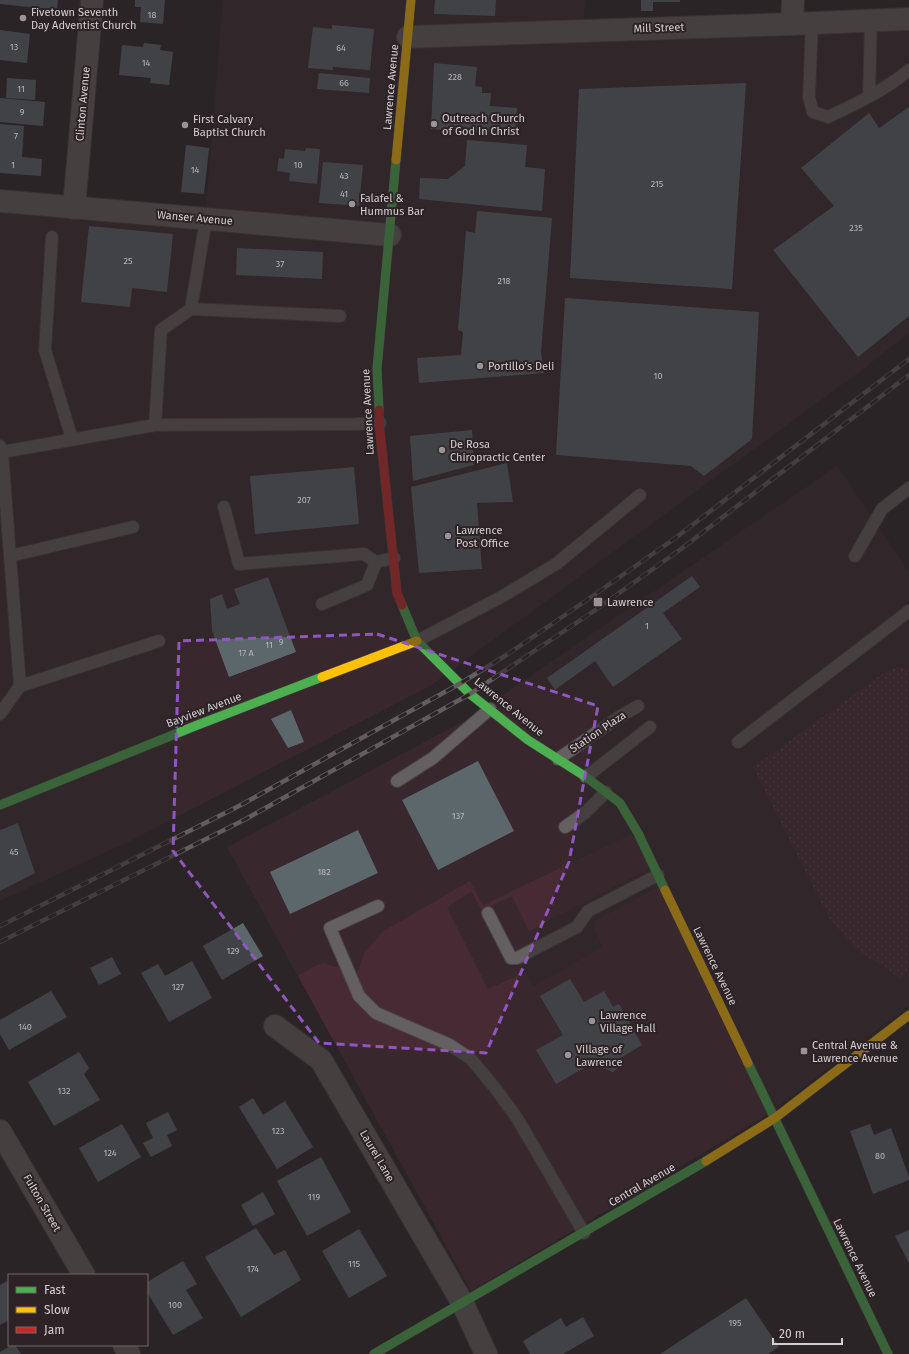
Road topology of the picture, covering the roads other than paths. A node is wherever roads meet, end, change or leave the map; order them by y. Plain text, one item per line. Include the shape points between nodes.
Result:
1 (92, 0) edge
2 (411, 0) edge
3 (793, 0) edge
4 (909, 19) edge
5 (871, 20) junction
6 (802, 24) junction
7 (408, 37) junction
8 (909, 70) edge
9 (869, 96) junction
10 (0, 201) edge
11 (74, 208) junction
12 (206, 219) junction
13 (390, 235) junction
14 (52, 237) dead end
15 (191, 308) junction
16 (340, 316) dead end
17 (380, 423) junction
18 (155, 425) junction
19 (72, 440) junction
20 (1, 449) edge
21 (909, 488) edge
22 (640, 495) dead end
23 (224, 507) dead end
24 (133, 527) dead end
25 (10, 556) junction
26 (855, 556) dead end
27 (394, 558) junction
28 (376, 562) junction
29 (322, 604) dead end
30 (909, 611) edge
31 (417, 641) junction
32 (159, 642) dead end
33 (20, 686) junction
34 (638, 706) dead end
35 (490, 709) junction
36 (0, 714) edge
37 (650, 728) dead end
38 (738, 742) dead end
39 (558, 759) junction
40 (586, 777) junction
41 (397, 781) dead end
42 (606, 792) junction
43 (0, 805) edge
44 (565, 827) dead end
45 (658, 875) junction
46 (378, 906) dead end
47 (488, 913) dead end
48 (909, 1015) edge
49 (274, 1026) dead end
50 (775, 1118) junction
51 (0, 1131) edge
52 (584, 1233) junction
53 (83, 1274) edge
54 (462, 1302) junction
55 (374, 1354) edge
56 (486, 1354) edge
57 (888, 1354) edge

1 - 11 street, Clinton Avenue
2 - 7 street, Lawrence Avenue
3 - 6 street
4 - 5 street, Mill Street
5 - 6 street, Mill Street
5 - 9 lane
6 - 7 street, Mill Street
6 - 9 lane via 813,112 828,116
7 - 13 street, Lawrence Avenue
8 - 9 lane via 898,80
10 - 11 street, Wanser Avenue
11 - 12 street, Wanser Avenue
12 - 13 street, Wanser Avenue
12 - 15 lane
13 - 17 street, Lawrence Avenue via 377,369
14 - 19 lane via 45,350
15 - 16 lane
15 - 18 lane via 161,330
17 - 18 lane
17 - 27 street, Lawrence Avenue
18 - 19 lane
19 - 20 lane
20 - 25 lane
21 - 26 lane via 882,509
22 - 31 lane via 556,564 503,596
23 - 28 lane via 239,564 364,554
24 - 25 lane
25 - 33 lane
27 - 28 lane
27 - 31 street, Lawrence Avenue via 396,593
28 - 29 lane via 367,585
30 - 38 lane
31 - 35 street, Lawrence Avenue via 470,694
31 - 43 street, Bayview Avenue via 195,726
32 - 33 lane
33 - 36 lane
34 - 39 lane, Station Plaza
35 - 39 street, Lawrence Avenue via 528,740
35 - 41 lane via 432,758
37 - 40 lane
39 - 40 street, Lawrence Avenue
40 - 42 street, Lawrence Avenue
42 - 44 lane via 586,812
42 - 45 street, Lawrence Avenue via 620,803
45 - 47 lane via 588,911 577,927 517,958 511,958
45 - 50 street, Lawrence Avenue
46 - 52 lane via 330,928 359,996 376,1013 450,1046 471,1059 516,1118
48 - 50 street, Central Avenue
49 - 54 street, Laurel Lane via 321,1060
50 - 52 street, Central Avenue
50 - 57 street, Lawrence Avenue
51 - 53 street, Fulton Street
52 - 54 street, Central Avenue
54 - 55 street, Central Avenue
54 - 56 street, Laurel Lane

